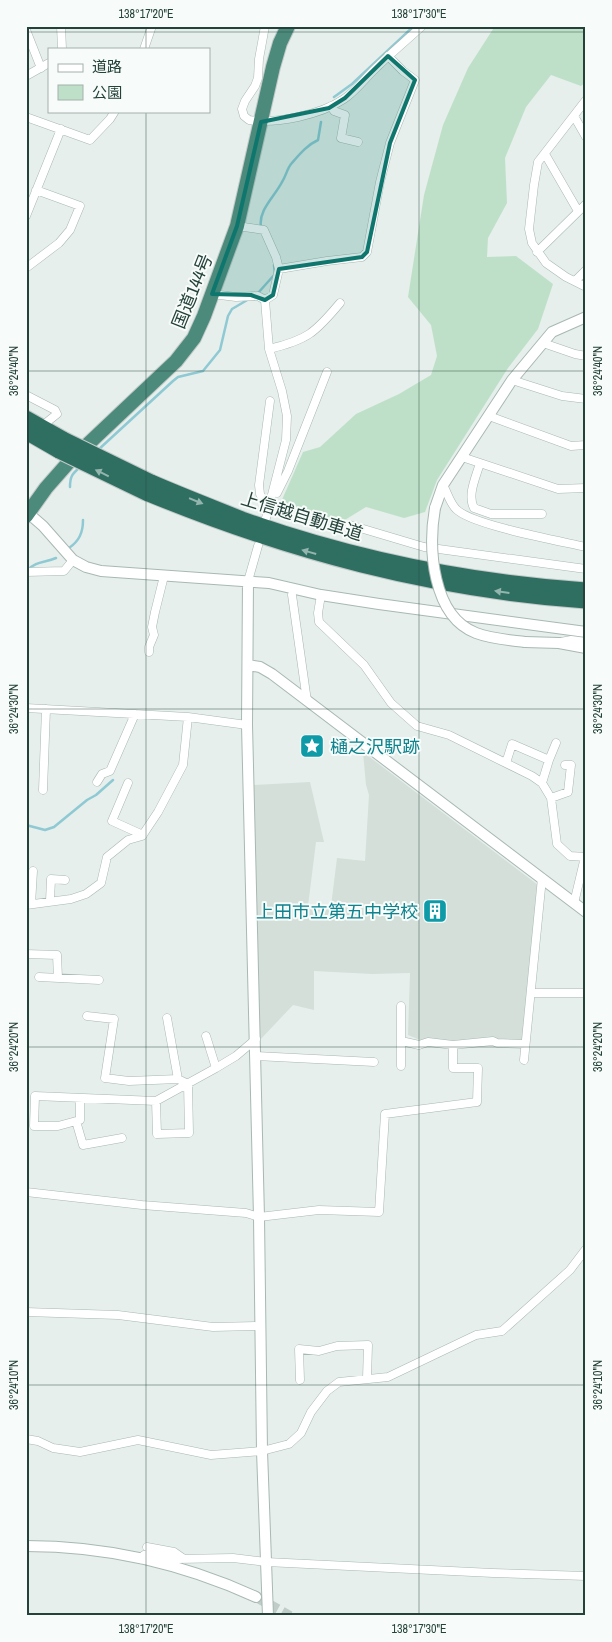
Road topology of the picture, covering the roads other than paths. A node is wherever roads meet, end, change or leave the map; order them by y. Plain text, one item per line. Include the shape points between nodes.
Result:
1 (61, 26) edge
2 (152, 26) edge
3 (264, 26) edge
4 (288, 26) edge
5 (422, 26) edge
6 (26, 30) edge
7 (62, 48) edge
8 (144, 48) edge
9 (388, 56) junction
10 (48, 64) edge
11 (41, 68) junction
12 (26, 76) edge
13 (586, 100) edge
14 (332, 106) junction
15 (114, 112) edge
16 (574, 116) junction
17 (26, 117) edge
18 (260, 122) junction
19 (61, 129) junction
20 (586, 137) edge
21 (358, 142) dead end
22 (545, 154) junction
23 (36, 190) junction
24 (586, 204) edge
25 (578, 212) junction
26 (26, 216) edge
27 (238, 226) junction
28 (537, 252) junction
29 (26, 268) edge
30 (279, 269) junction
31 (586, 270) edge
32 (575, 281) junction
33 (586, 287) edge
34 (212, 294) junction
35 (258, 297) junction
36 (340, 303) dead end
37 (586, 317) edge
38 (544, 343) junction
39 (268, 349) junction
40 (586, 356) edge
41 (327, 372) dead end
42 (512, 380) junction
43 (26, 395) edge
44 (586, 399) edge
45 (270, 401) dead end
46 (489, 416) junction
47 (26, 418) edge
48 (47, 422) dead end
49 (26, 432) edge
50 (62, 445) junction
51 (586, 445) edge
52 (462, 457) junction
53 (480, 463) junction
54 (443, 485) junction
55 (149, 488) junction
56 (586, 488) edge
57 (269, 509) junction
58 (27, 514) edge
59 (542, 514) dead end
60 (266, 518) dead end
61 (350, 526) dead end
62 (258, 546) dead end
63 (586, 547) edge
64 (73, 560) junction
65 (586, 569) edge
66 (28, 572) edge
67 (164, 576) junction
68 (248, 581) junction
69 (586, 590) edge
70 (292, 595) dead end
71 (321, 595) junction
72 (586, 601) edge
73 (586, 632) edge
74 (586, 642) edge
75 (559, 643) junction
76 (586, 648) edge
77 (149, 652) dead end
78 (248, 665) junction
79 (307, 701) junction
80 (26, 708) edge
81 (46, 709) junction
82 (135, 714) junction
83 (188, 717) junction
84 (247, 725) junction
85 (556, 743) dead end
86 (549, 760) junction
87 (506, 763) junction
88 (565, 765) dead end
89 (97, 782) dead end
90 (128, 783) dead end
91 (542, 784) junction
92 (43, 790) dead end
93 (551, 798) junction
94 (143, 835) junction
95 (585, 857) edge
96 (32, 871) dead end
97 (542, 878) junction
98 (65, 880) dead end
99 (50, 901) junction
100 (29, 904) edge
101 (574, 904) junction
102 (586, 912) edge
103 (26, 954) edge
104 (39, 977) dead end
105 (58, 978) junction
106 (99, 980) dead end
107 (531, 993) junction
108 (586, 993) edge
109 (401, 1006) dead end
110 (87, 1016) dead end
111 (166, 1018) dead end
112 (206, 1036) dead end
113 (256, 1039) junction
114 (401, 1040) junction
115 (525, 1044) junction
116 (453, 1045) junction
117 (256, 1056) junction
118 (524, 1060) dead end
119 (374, 1062) dead end
120 (401, 1066) dead end
121 (216, 1068) junction
122 (178, 1079) junction
123 (188, 1084) junction
124 (80, 1098) junction
125 (156, 1101) junction
126 (76, 1122) junction
127 (122, 1138) dead end
128 (26, 1192) edge
129 (259, 1216) junction
130 (586, 1249) edge
131 (26, 1312) edge
132 (260, 1326) junction
133 (367, 1378) junction
134 (300, 1380) dead end
135 (26, 1439) edge
136 (262, 1450) junction
137 (26, 1546) edge
138 (147, 1547) dead end
139 (141, 1559) junction
140 (184, 1559) junction
141 (266, 1562) junction
142 (586, 1576) edge
143 (256, 1597) tunnel mouth
144 (268, 1616) edge

1 - 7 street
2 - 8 street
3 - 18 street via 256,86 242,109 249,120
4 - 18 highway, 国道144号 via 280,43
5 - 9 street
6 - 11 street
9 - 14 street via 345,98
9 - 30 street via 415,80 390,144 367,252 362,257
10 - 11 street
11 - 12 street
13 - 16 street
14 - 18 street via 292,118
14 - 21 street via 334,112 345,115 341,138
15 - 19 street via 90,140
16 - 20 street
16 - 22 street
17 - 19 street
18 - 27 highway, 国道144号
19 - 23 street
22 - 25 street
22 - 28 street via 538,162 529,228
23 - 26 street
23 - 29 street via 80,206 70,230 59,243
24 - 25 street
25 - 28 street
27 - 30 street via 262,230
27 - 34 highway, 国道144号
28 - 32 street via 546,263
30 - 35 street via 273,295
31 - 32 street
32 - 33 street
34 - 35 street
34 - 58 highway, 国道144号 via 194,338 181,355 68,463
35 - 39 street
36 - 39 street via 308,335
37 - 38 street via 552,332
38 - 40 street
38 - 42 street
39 - 57 street via 287,416 286,440
41 - 57 street via 288,471
42 - 44 street via 562,396
42 - 46 street
43 - 48 street via 55,410 57,414
45 - 57 street via 259,485 260,494
46 - 51 street via 571,446
46 - 52 street
47 - 50 highway, 上信越自動車道
49 - 50 highway, 上信越自動車道
50 - 55 highway, 上信越自動車道, bridge
52 - 53 street
52 - 54 street
53 - 56 street via 558,489
53 - 59 street via 472,488 474,508 491,514
54 - 63 street via 455,509 468,516 511,530
54 - 75 street, bridge via 435,508 433,538 438,587 453,618 476,633 496,638
55 -> 69 highway, 上信越自動車道 via 337,548 379,558 479,578
72 -> 55 highway, 上信越自動車道 via 479,589 336,559 242,531
57 - 60 street
58 - 64 street via 43,526
61 - 65 street via 424,547
62 - 68 street
64 - 66 street via 64,571
64 - 67 street via 86,568 101,571
67 - 68 street
67 - 77 street via 154,612 154,635
68 - 71 street
68 - 78 street
70 - 79 street
71 - 73 street
71 - 87 street via 319,622 364,665 391,703 417,726 449,735
74 - 75 street via 571,640
75 - 76 street
78 - 79 street via 272,674
78 - 84 street
79 - 97 street
80 - 81 street
81 - 82 street
81 - 92 street
82 - 83 street
82 - 89 street via 110,771 102,774
83 - 84 street
83 - 94 street via 183,765
84 - 113 street
85 - 86 street
86 - 87 street via 512,744
86 - 91 street
87 - 91 street
88 - 93 street via 571,765 568,792
90 - 94 street via 112,821
91 - 93 street
93 - 95 street via 558,844 570,856
94 - 99 street via 128,840 108,857 101,882 86,894
95 - 101 street
96 - 100 street
97 - 101 street
97 - 107 street
98 - 99 street via 51,879
99 - 100 street
101 - 102 street
103 - 105 street via 57,956
104 - 105 street
105 - 106 street
107 - 108 street
107 - 115 street
109 - 114 street
110 - 122 street via 114,1019 105,1078 129,1081
111 - 122 street
112 - 121 street
113 - 117 street
113 - 121 street
114 - 116 street
114 - 120 street
115 - 116 street
115 - 118 street
116 - 129 street via 453,1068 478,1068 477,1102 385,1114 379,1212 319,1210
117 - 119 street
117 - 129 street
121 - 123 street
122 - 123 street
123 - 125 street
123 - 125 street via 189,1133 157,1134
124 - 125 street
124 - 126 street via 80,1120
124 - 126 street via 35,1096 34,1126
126 - 127 street via 83,1145
128 - 129 street
129 - 132 street
130 - 133 street via 570,1270 502,1331 476,1335 388,1377
131 - 132 street via 118,1315 213,1327
132 - 136 street
133 - 134 street via 368,1345 336,1346 319,1351 299,1349
133 - 136 street via 339,1382 327,1391 301,1432 289,1444
135 - 136 street via 80,1452 138,1440 211,1455
136 - 141 street
137 - 139 street via 77,1549
138 - 140 street via 174,1552
139 - 140 street via 150,1554
139 - 143 street via 207,1578
140 - 141 street via 233,1558
141 - 142 street
141 - 144 street

